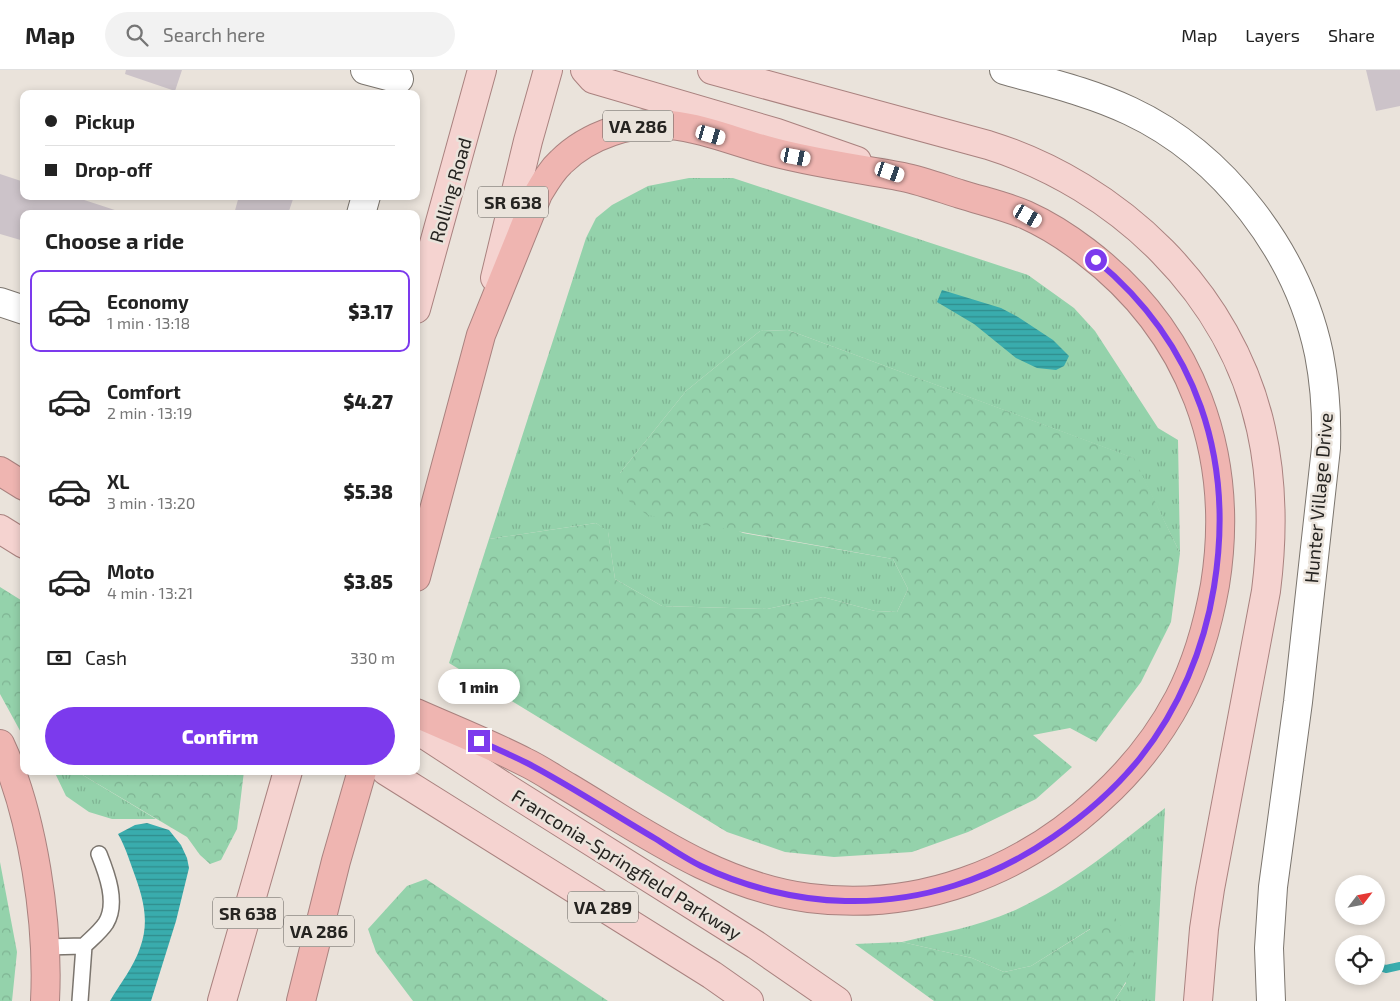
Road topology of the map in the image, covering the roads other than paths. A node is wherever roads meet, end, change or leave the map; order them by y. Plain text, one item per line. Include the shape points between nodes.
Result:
1 (366, 70) edge
2 (482, 70) edge
3 (548, 70) edge
4 (585, 70) edge
5 (712, 70) edge
6 (1004, 70) edge
7 (752, 77) edge
8 (399, 81) edge
9 (909, 179) junction
10 (420, 295) edge
11 (0, 302) edge
12 (20, 309) edge
13 (481, 335) junction
14 (0, 471) edge
15 (20, 484) edge
16 (0, 529) edge
17 (20, 542) edge
18 (420, 562) edge
19 (420, 715) edge
20 (420, 732) edge
21 (0, 744) edge
22 (287, 775) edge
23 (361, 775) edge
24 (392, 775) edge
25 (99, 854) dead end
26 (84, 946) junction
27 (44, 947) junction
28 (712, 975) junction
29 (45, 1001) edge
30 (80, 1001) edge
31 (222, 1001) edge
32 (301, 1001) edge
33 (739, 1001) edge
34 (749, 1001) edge
35 (837, 1001) edge
36 (1198, 1001) edge
37 (1271, 1001) edge

1 - 8 street
2 - 10 main road, Rolling Road / SR 638
3 - 13 main road, SR 638
4 - 9 main road via 594,78 777,133
5 - 7 main road
6 - 37 street, Hunter Village Drive via 1083,92 1130,111 1189,148 1234,190 1260,222 1289,270 1312,326 1324,385 1326,448 1298,702 1273,888 1269,948
7 - 36 main road via 988,145 1066,178 1116,209 1157,245 1200,296 1231,346 1250,390 1261,429 1272,526 1265,600 1210,889
9 - 13 highway, VA 286 via 778,154 674,125 654,124 615,131 578,148 548,176
9 - 19 highway, VA 286 via 1028,216 1082,249 1132,292 1152,317 1171,344 1198,398 1209,430 1220,491 1218,565 1212,601 1201,642 1178,700 1141,757 1120,781 1067,828 1011,863 982,876 915,896 877,901 808,898 772,891 700,865 526,762
11 - 12 street
13 - 18 highway, VA 286
14 - 15 highway
16 - 17 main road
20 - 35 main road, Franconia-Springfield Parkway / VA 289 via 756,945
21 - 27 highway via 17,786 28,829 43,918
22 - 31 main road, SR 638
23 - 32 highway, VA 286
24 - 28 main road, VA 289
25 - 26 lane via 110,886 110,914
26 - 27 lane
26 - 30 lane
27 - 29 highway
28 - 33 main road
28 - 34 main road, VA 289

